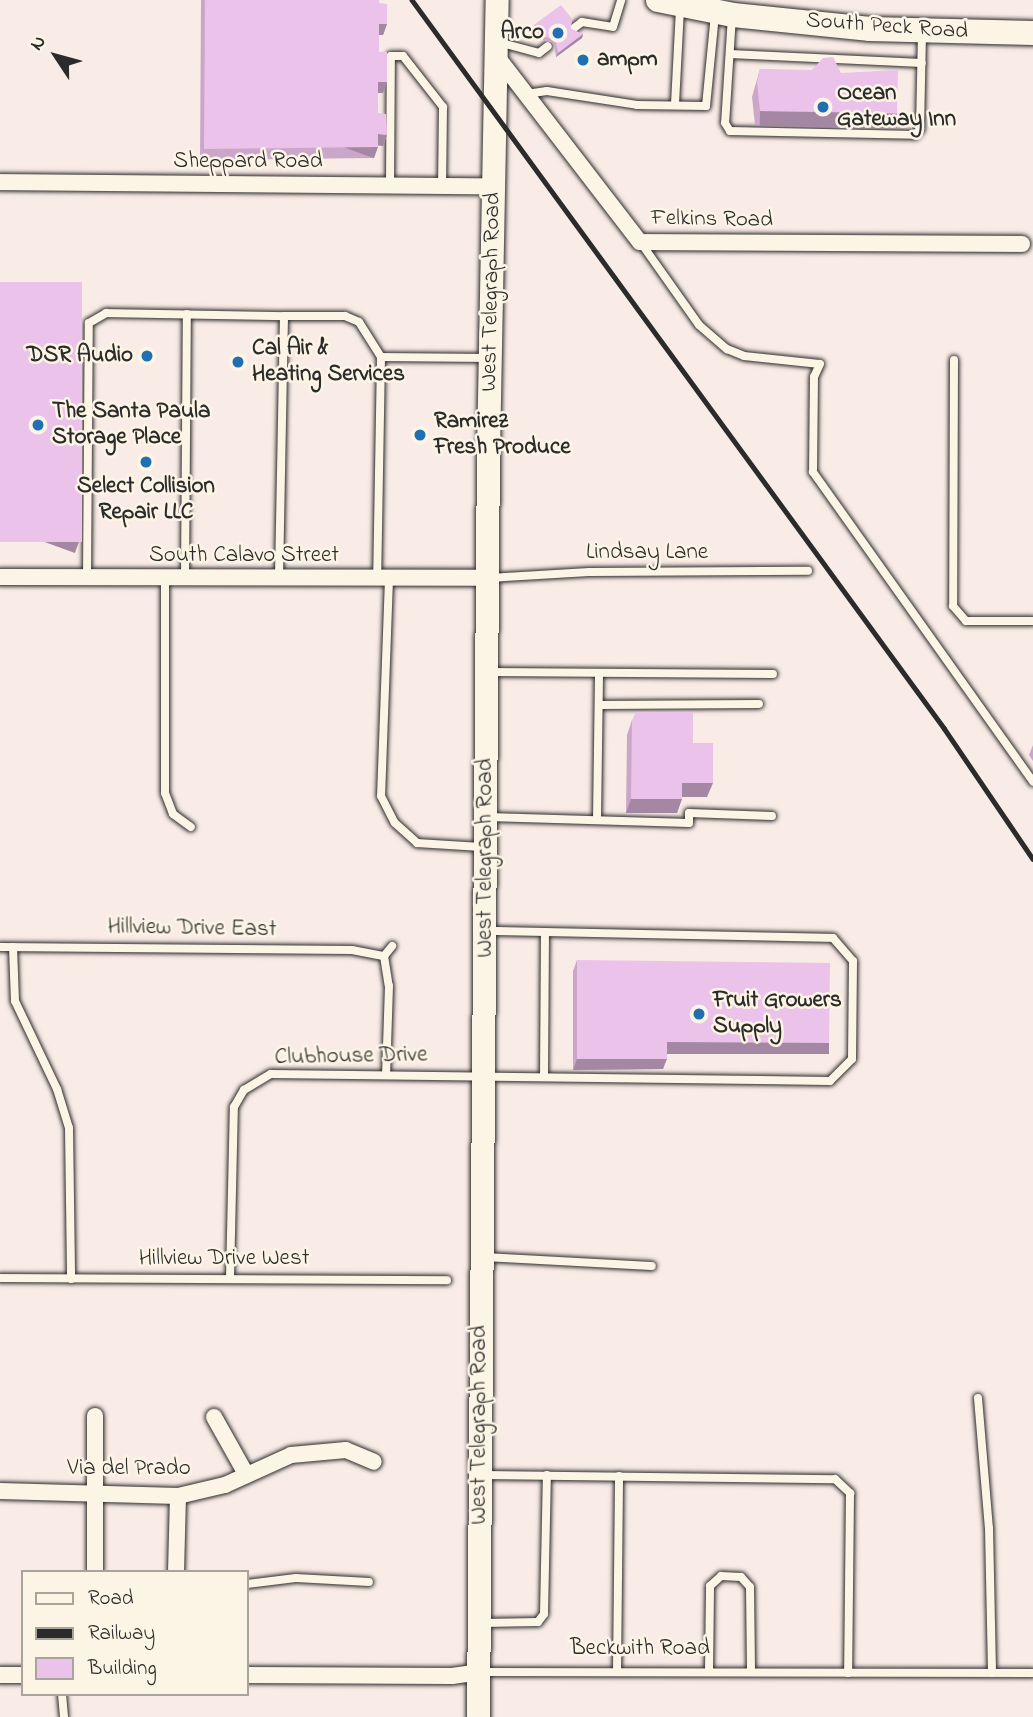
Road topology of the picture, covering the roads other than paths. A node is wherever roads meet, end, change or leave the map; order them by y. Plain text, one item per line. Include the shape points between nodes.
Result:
1 (497, 0) edge
2 (621, 0) edge
3 (669, 3) edge
4 (724, 14) junction
5 (574, 28) edge
6 (922, 32) junction
7 (1033, 33) edge
8 (548, 46) dead end
9 (495, 48) junction
10 (730, 54) junction
11 (922, 63) junction
12 (526, 94) junction
13 (675, 104) junction
14 (0, 182) edge
15 (390, 185) junction
16 (442, 186) junction
17 (495, 186) junction
18 (640, 242) junction
19 (1021, 244) dead end
20 (187, 314) junction
21 (284, 316) junction
22 (381, 357) junction
23 (490, 358) junction
24 (954, 360) dead end
25 (808, 571) dead end
26 (0, 578) edge
27 (87, 578) junction
28 (165, 578) junction
29 (185, 578) junction
30 (487, 578) junction
31 (279, 579) junction
32 (383, 579) junction
33 (1033, 621) edge
34 (486, 672) junction
35 (773, 674) dead end
36 (598, 675) junction
37 (758, 704) dead end
38 (599, 705) junction
39 (1033, 782) edge
40 (772, 816) dead end
41 (485, 817) junction
42 (597, 819) junction
43 (191, 827) dead end
44 (484, 848) junction
45 (488, 931) junction
46 (545, 932) junction
47 (392, 946) dead end
48 (0, 947) edge
49 (13, 947) junction
50 (384, 956) junction
51 (386, 1075) junction
52 (485, 1076) junction
53 (544, 1076) junction
54 (481, 1257) junction
55 (652, 1266) dead end
56 (0, 1278) edge
57 (230, 1278) junction
58 (71, 1279) junction
59 (447, 1280) dead end
60 (978, 1398) dead end
61 (95, 1416) dead end
62 (214, 1417) dead end
63 (374, 1462) dead end
64 (246, 1474) junction
65 (480, 1475) junction
66 (547, 1475) junction
67 (619, 1476) junction
68 (0, 1491) edge
69 (94, 1493) junction
70 (178, 1496) junction
71 (95, 1570) edge
72 (176, 1570) edge
73 (369, 1582) dead end
74 (248, 1584) edge
75 (479, 1623) junction
76 (479, 1672) junction
77 (617, 1672) junction
78 (709, 1672) junction
79 (751, 1672) junction
80 (848, 1672) junction
81 (992, 1673) junction
82 (1033, 1673) edge
83 (0, 1675) edge
84 (21, 1675) edge
85 (248, 1675) edge
86 (62, 1696) edge
87 (64, 1717) edge
88 (478, 1717) edge

1 - 9 main road, West Telegraph Road
2 - 5 lane via 613,27 582,22
3 - 4 main road, South Peck Road
3 - 13 lane
4 - 6 main road, South Peck Road
4 - 10 lane
4 - 13 lane via 706,106
6 - 7 main road, South Peck Road
6 - 11 lane
8 - 9 lane via 539,53
9 - 12 street, Felkins Road
9 - 17 main road, West Telegraph Road
10 - 11 lane
10 - 11 lane via 725,123 730,131 915,135 920,129
12 - 13 lane via 547,91 637,105
12 - 18 street, Felkins Road
14 - 15 street, Sheppard Road
15 - 16 street, Sheppard Road
15 - 16 lane via 391,56 403,56 443,107
16 - 17 street, Sheppard Road
17 - 23 main road, West Telegraph Road
18 - 19 street, Felkins Road
18 - 39 lane via 699,325 727,349 744,356 820,364 814,377 813,472
20 - 21 lane
20 - 27 lane via 106,313 89,323
20 - 29 lane
21 - 22 lane via 345,316 359,321
21 - 31 lane
22 - 23 lane
22 - 32 lane
23 - 30 main road, West Telegraph Road
24 - 33 lane via 953,606 966,621
25 - 30 lane, Lindsay Lane via 589,572
26 - 27 street, South Calavo Street
27 - 28 street, South Calavo Street
28 - 29 street, South Calavo Street
28 - 43 lane via 165,793 173,814
29 - 31 street, South Calavo Street
30 - 32 street, South Calavo Street
30 - 34 main road, West Telegraph Road
31 - 32 street, South Calavo Street
32 - 44 lane via 381,796 395,822 418,844
34 - 36 lane
34 - 41 main road, West Telegraph Road
35 - 36 lane
36 - 38 lane
37 - 38 lane
38 - 42 lane
40 - 42 lane via 689,813 689,822
41 - 42 lane
41 - 44 main road, West Telegraph Road
44 - 45 main road, West Telegraph Road
45 - 46 lane, Clubhouse Drive
45 - 52 main road, West Telegraph Road
46 - 53 lane
46 - 53 lane, Clubhouse Drive via 833,938 853,961 852,1059 830,1080
47 - 50 lane
48 - 49 lane, Hillview Drive East
49 - 50 lane, Hillview Drive East via 352,950
49 - 58 lane via 15,1000 57,1089 69,1128
50 - 51 lane via 389,977
51 - 52 lane, Clubhouse Drive
51 - 57 lane, Clubhouse Drive via 271,1074 244,1090 232,1117
52 - 53 lane, Clubhouse Drive
52 - 54 main road, West Telegraph Road
54 - 55 lane
54 - 65 main road, West Telegraph Road
56 - 58 lane, Hillview Drive West
57 - 58 lane, Hillview Drive West
57 - 59 lane, Hillview Drive West
60 - 81 lane via 989,1528
61 - 69 street
62 - 64 street
63 - 64 street, Via del Prado via 346,1450 320,1451 291,1455
64 - 70 street, Via del Prado via 225,1485
65 - 66 lane
65 - 75 main road, West Telegraph Road
66 - 67 lane
66 - 75 lane via 544,1614 538,1622
67 - 77 lane
67 - 80 lane via 835,1479 845,1485 850,1493
68 - 69 street, Via del Prado
69 - 70 street, Via del Prado
69 - 71 street
70 - 72 street
73 - 74 lane via 296,1578
75 - 76 main road, West Telegraph Road
76 - 77 lane, Beckwith Road
76 - 85 street, Beckwith Road via 452,1676
76 - 88 main road, West Telegraph Road
77 - 78 lane, Beckwith Road
78 - 79 lane, Beckwith Road
78 - 79 lane via 710,1586 721,1576 741,1577 750,1587
79 - 80 lane, Beckwith Road
80 - 81 lane, Beckwith Road
81 - 82 lane, Beckwith Road
83 - 84 street
86 - 87 lane

